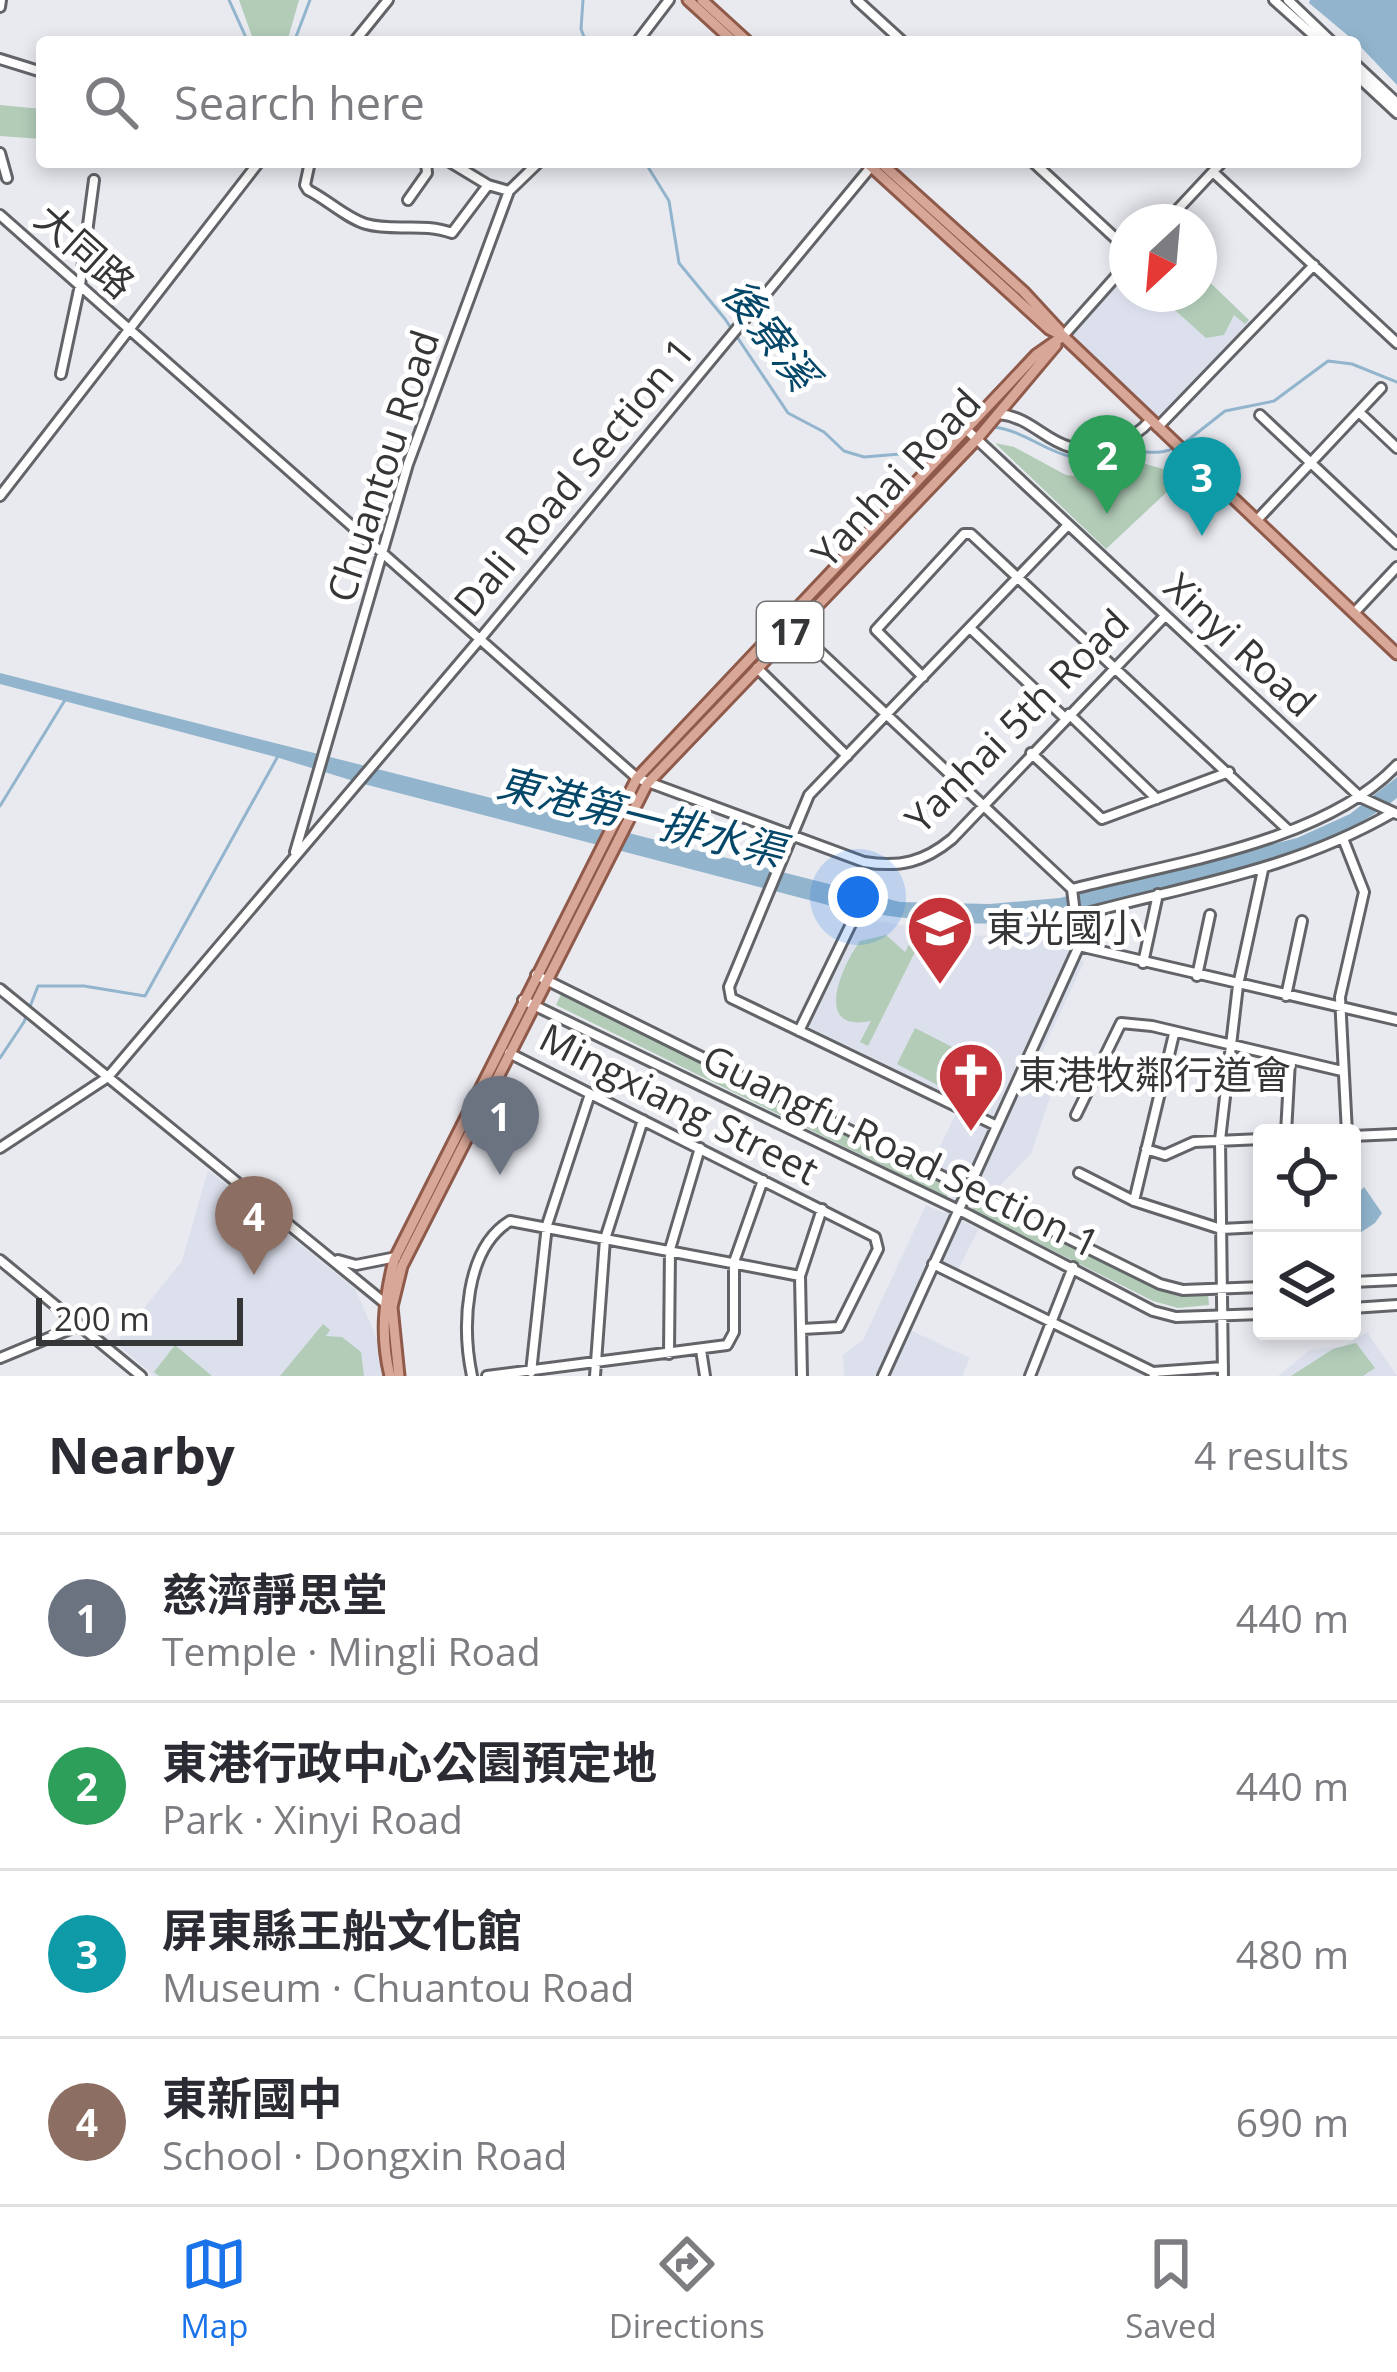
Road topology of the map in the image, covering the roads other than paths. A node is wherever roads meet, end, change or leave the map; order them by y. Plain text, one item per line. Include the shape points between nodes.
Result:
1 (388, 0) edge
2 (669, 0) edge
3 (688, 0) edge
4 (702, 0) edge
5 (857, 0) edge
6 (1274, 0) edge
7 (1288, 0) edge
8 (359, 36) edge
9 (642, 36) edge
10 (727, 36) edge
11 (741, 36) edge
12 (896, 36) edge
13 (1314, 36) edge
14 (1326, 36) edge
15 (0, 59) edge
16 (36, 70) edge
17 (1361, 70) edge
18 (1361, 80) edge
19 (1397, 103) edge
20 (1397, 113) edge
21 (0, 154) edge
22 (254, 168) edge
23 (309, 168) edge
24 (427, 168) edge
25 (460, 168) edge
26 (533, 168) edge
27 (869, 168) edge
28 (878, 168) edge
29 (1039, 168) edge
30 (1217, 168) edge
31 (1214, 172) junction
32 (7, 178) dead end
33 (94, 180) dead end
34 (488, 185) junction
35 (509, 191) junction
36 (408, 200) dead end
37 (1183, 204) edge
38 (0, 215) edge
39 (1109, 232) edge
40 (1314, 265) junction
41 (1109, 284) edge
42 (80, 286) junction
43 (131, 331) junction
44 (1063, 336) junction
45 (1397, 343) edge
46 (61, 374) dead end
47 (1381, 388) dead end
48 (1359, 412) junction
49 (998, 414) junction
50 (1261, 415) dead end
51 (1155, 423) junction
52 (972, 435) junction
53 (1397, 448) edge
54 (1310, 464) junction
55 (0, 496) edge
56 (1257, 520) junction
57 (1067, 526) junction
58 (1397, 544) edge
59 (383, 553) junction
60 (1397, 566) edge
61 (1019, 577) junction
62 (1354, 613) junction
63 (1164, 617) junction
64 (790, 624) junction
65 (970, 628) junction
66 (480, 638) junction
67 (1397, 654) edge
68 (1114, 667) junction
69 (757, 668) junction
70 (923, 677) junction
71 (886, 716) junction
72 (1067, 716) junction
73 (1031, 753) junction
74 (847, 756) junction
75 (1397, 765) edge
76 (1229, 772) junction
77 (642, 781) junction
78 (1157, 799) junction
79 (1364, 799) junction
80 (984, 806) junction
81 (1392, 812) edge
82 (1288, 830) junction
83 (791, 835) junction
84 (1343, 841) junction
85 (294, 855) junction
86 (1263, 870) junction
87 (1158, 893) junction
88 (1073, 894) junction
89 (1075, 915) junction
90 (1210, 915) dead end
91 (854, 918) dead end
92 (1302, 921) dead end
93 (1079, 946) junction
94 (1143, 963) junction
95 (536, 975) junction
96 (1196, 976) junction
97 (548, 981) junction
98 (1238, 985) junction
99 (0, 989) edge
100 (1286, 996) junction
101 (523, 1000) junction
102 (535, 1006) junction
103 (1340, 1007) junction
104 (1397, 1019) edge
105 (800, 1031) junction
106 (1174, 1034) junction
107 (1230, 1046) junction
108 (509, 1053) junction
109 (1290, 1060) junction
110 (1025, 1062) junction
111 (1342, 1071) junction
112 (108, 1076) junction
113 (1089, 1090) junction
114 (590, 1094) junction
115 (1076, 1115) dead end
116 (643, 1120) junction
117 (1286, 1124) edge
118 (1349, 1124) edge
119 (995, 1125) junction
120 (1361, 1134) edge
121 (1397, 1134) edge
122 (1253, 1139) edge
123 (1220, 1140) junction
124 (0, 1148) edge
125 (700, 1148) junction
126 (1146, 1150) junction
127 (1079, 1173) dead end
128 (763, 1180) junction
129 (967, 1189) junction
130 (1133, 1201) junction
131 (822, 1209) junction
132 (957, 1210) junction
133 (547, 1225) junction
134 (1253, 1227) edge
135 (1221, 1229) junction
136 (605, 1239) junction
137 (670, 1250) junction
138 (396, 1257) junction
139 (331, 1258) junction
140 (0, 1260) edge
141 (734, 1262) junction
142 (933, 1264) junction
143 (1073, 1267) junction
144 (800, 1276) junction
145 (1397, 1280) edge
146 (1361, 1282) edge
147 (1253, 1288) edge
148 (1220, 1290) junction
149 (388, 1305) junction
150 (1397, 1306) edge
151 (1361, 1308) edge
152 (1253, 1314) edge
153 (1222, 1316) junction
154 (1053, 1322) junction
155 (80, 1324) junction
156 (802, 1330) junction
157 (701, 1350) junction
158 (669, 1354) junction
159 (0, 1358) edge
160 (594, 1364) junction
161 (1223, 1371) edge
162 (531, 1373) junction
163 (1154, 1374) edge
164 (141, 1376) edge
165 (389, 1376) edge
166 (399, 1376) edge
167 (472, 1376) edge
168 (487, 1376) edge
169 (595, 1376) edge
170 (705, 1376) edge
171 (802, 1376) edge
172 (883, 1376) edge
173 (1030, 1376) edge

1 - 8 street
2 - 9 street
3 - 10 main road
4 - 11 main road
5 - 12 street
6 - 13 street
7 - 14 street
15 - 16 street
17 - 19 street
18 - 20 street
21 - 32 street
22 - 43 street
23 - 34 street via 308,190 352,218 452,233
24 - 36 street
25 - 34 street
26 - 35 street, Chuantou Road
27 - 66 street, Dali Road Section 1
28 - 44 main road
29 - 39 street
30 - 31 street
31 - 37 street
31 - 40 street
33 - 42 street
34 - 35 street
35 - 59 street, Chuantou Road
38 - 42 street, 大同路
40 - 45 street
40 - 51 street
41 - 44 street
42 - 43 street, 大同路
42 - 46 street
43 - 55 street
43 - 59 street, 大同路
44 - 49 main road, Yanhai Road / 17
44 - 51 main road
44 - 52 main road, Yanhai Road / 17 via 1036,355
47 - 48 street
48 - 53 street
48 - 54 street
49 - 51 street via 1091,448 1126,441
49 - 52 main road, Yanhai Road / 17
50 - 54 street
51 - 56 main road
52 - 57 street, Xinyi Road
52 - 64 main road, Yanhai Road / 17
52 - 64 main road, Yanhai Road / 17
54 - 56 street
54 - 58 street
56 - 62 main road
57 - 61 street
57 - 63 street, Xinyi Road
59 - 66 street, 大同路
59 - 85 street, Chuantou Road
60 - 62 street
61 - 65 street
61 - 68 street
61 - 70 street via 978,537 964,534 876,630
62 - 67 main road
63 - 68 street, Yanhai 5th Road
63 - 79 street, Xinyi Road
64 - 69 main road, Yanhai Road / 17
64 - 71 street
64 - 77 main road, Yanhai Road / 17
65 - 70 street
65 - 72 street
66 - 77 street, 大同路
66 - 85 street, Dali Road Section 1
68 - 72 street, Yanhai 5th Road
68 - 76 street
69 - 74 street
69 - 77 main road, Yanhai Road / 17
70 - 71 street
71 - 74 street
71 - 80 street
72 - 73 street, Yanhai 5th Road
72 - 78 street
73 - 78 street via 1102,819
73 - 80 street, Yanhai 5th Road
74 - 83 street via 808,795
75 - 79 street
76 - 78 street
76 - 82 street
77 - 83 street, Yanhai 5th Road
77 - 95 main road, Yanhai Road / 17
77 - 97 main road, Yanhai Road / 17
79 - 81 street, Xinyi Road
79 - 82 street
80 - 83 street, Yanhai 5th Road via 937,851 896,866
80 - 88 street
81 - 84 street
82 - 88 street
83 - 105 street via 729,987 731,998
84 - 86 street
84 - 103 street via 1364,897
85 - 112 street, Dali Road Section 1
86 - 87 street
86 - 98 street
87 - 89 street
87 - 94 street
88 - 89 street
89 - 93 street
90 - 96 street
91 - 105 street
92 - 100 street
93 - 94 street
93 - 110 street
94 - 96 street
95 - 97 street, Guangfu Road Section 1
95 - 101 main road, 17
96 - 98 street
97 - 102 main road, 17
97 - 129 street, Guangfu Road Section 1
98 - 100 street
98 - 107 street
99 - 112 street
100 - 103 street
101 - 102 street, Guangfu Road Section 1
101 - 138 main road, 17
102 - 108 main road, 17
102 - 132 street, Guangfu Road Section 1
103 - 104 street
103 - 111 street
105 - 119 street
106 - 107 street
106 - 113 street via 1121,1024
106 - 126 street
107 - 109 street
107 - 123 street
108 - 114 street, Mingxiang Street
108 - 149 main road, 17
109 - 111 street
109 - 117 street
110 - 113 street
110 - 119 street
111 - 118 street
112 - 124 street, Dali Road Section 1
112 - 139 street
113 - 115 street
114 - 116 street, Mingxiang Street
114 - 133 street
116 - 125 street, Mingxiang Street
116 - 136 street
119 - 129 street
120 - 121 street
122 - 123 street
123 - 126 street via 1165,1155
123 - 135 street
125 - 128 street, Mingxiang Street
125 - 137 street
126 - 130 street
127 - 130 street
128 - 131 street, Mingxiang Street
128 - 141 street
129 - 132 street
129 - 148 street, Guangfu Road Section 1 via 1160,1285
130 - 135 street
131 - 144 street
131 - 156 street, Mingxiang Street via 875,1237 878,1249 839,1328
132 - 142 street
132 - 143 street, Guangfu Road Section 1
133 - 136 street
133 - 162 street
133 - 167 street via 510,1221 484,1247 470,1292
134 - 135 street
135 - 148 street
136 - 137 street
136 - 160 street
137 - 141 street
137 - 158 street
138 - 139 street via 356,1265
138 - 149 main road, 17
139 - 149 street
140 - 155 street
141 - 144 street
141 - 157 street via 734,1332 727,1346
142 - 154 street
142 - 172 street
143 - 153 street, Guangfu Road Section 1 via 1153,1311
143 - 154 street
144 - 156 street
145 - 146 street
147 - 148 street, Guangfu Road Section 1
148 - 153 street
149 - 165 main road, 17
149 - 166 main road, 17
150 - 151 street
152 - 153 street, Guangfu Road Section 1
153 - 161 street
154 - 163 street
154 - 173 street
155 - 159 street
155 - 164 street
156 - 171 street
157 - 158 street
157 - 170 street
158 - 160 street
160 - 162 street
160 - 169 street
161 - 163 street
162 - 168 street

